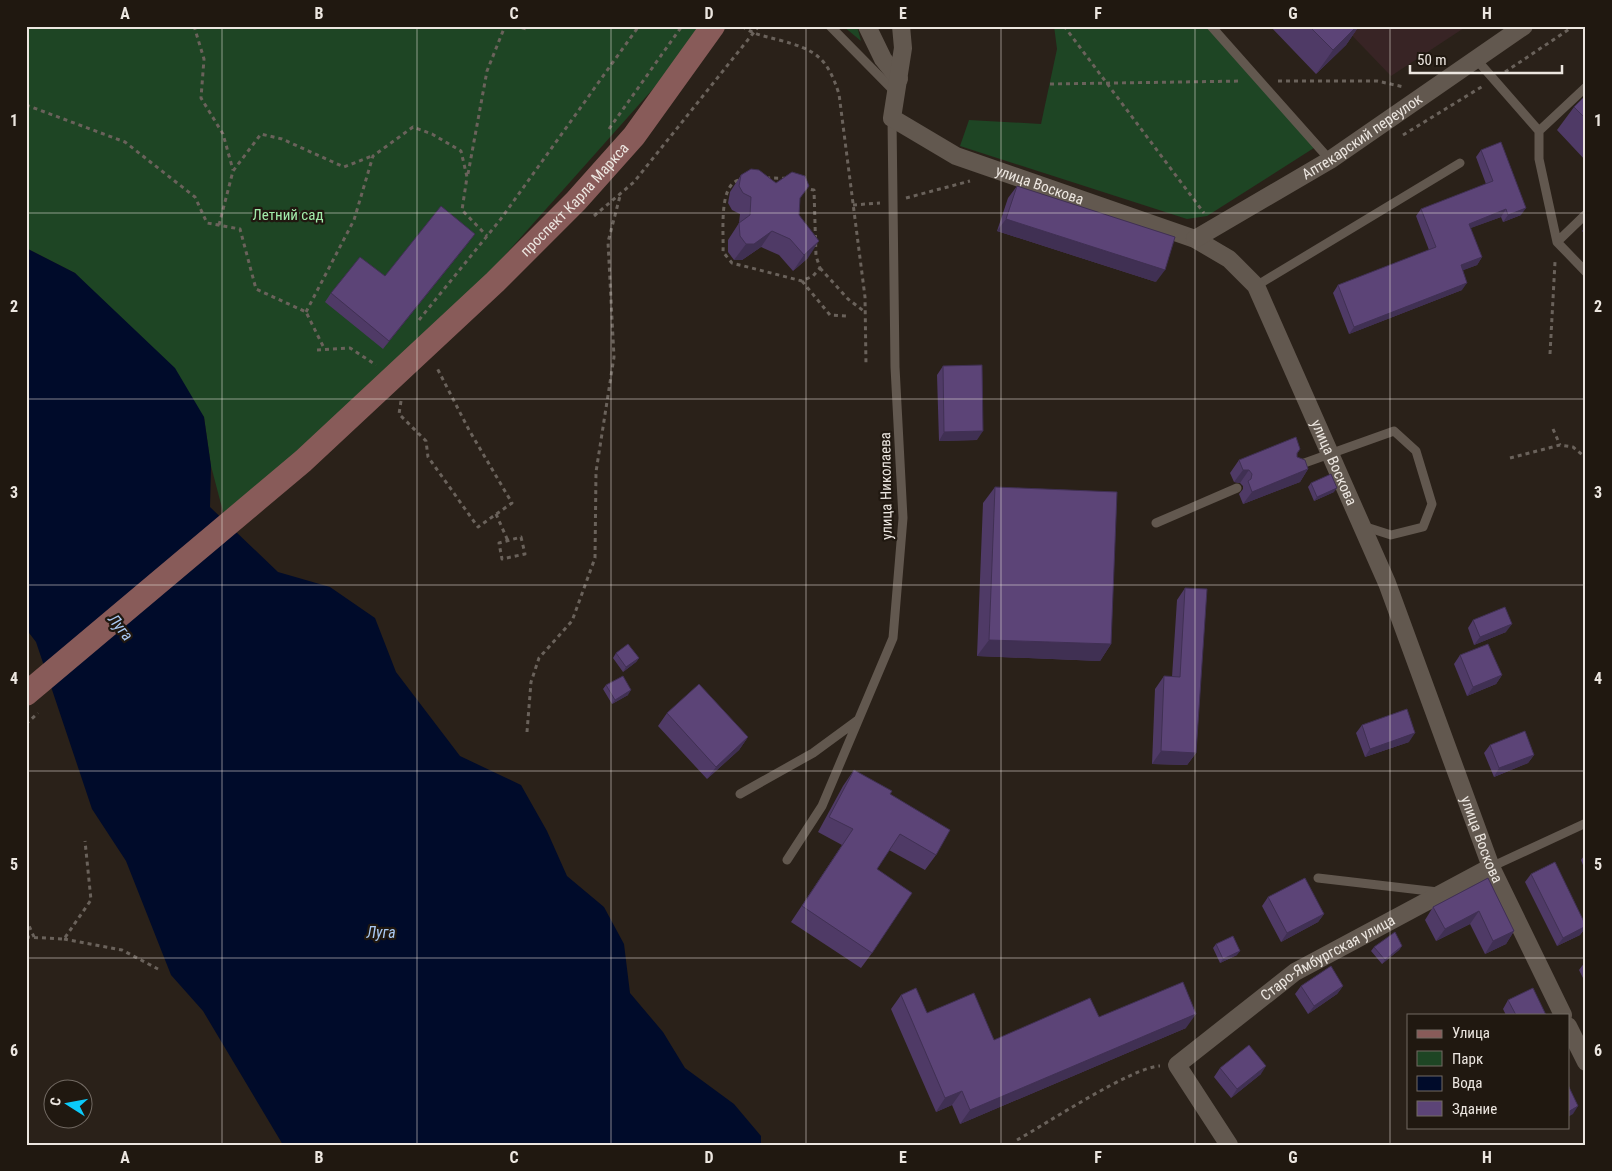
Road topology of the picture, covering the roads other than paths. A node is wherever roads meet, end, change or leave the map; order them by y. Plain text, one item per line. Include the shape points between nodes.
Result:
1 (713, 26) edge
2 (830, 26) edge
3 (868, 26) edge
4 (902, 26) edge
5 (1211, 26) edge
6 (1524, 26) edge
7 (1476, 59) junction
8 (897, 86) junction
9 (1586, 87) edge
10 (892, 118) junction
11 (1539, 131) junction
12 (1330, 160) junction
13 (1460, 163) dead end
14 (1586, 214) edge
15 (1195, 239) junction
16 (1557, 242) junction
17 (1586, 272) edge
18 (1256, 286) junction
19 (1330, 452) junction
20 (1294, 467) edge
21 (1237, 488) dead end
22 (1156, 523) dead end
23 (1362, 526) junction
24 (26, 694) edge
25 (859, 719) junction
26 (740, 794) dead end
27 (1586, 823) edge
28 (787, 860) dead end
29 (1491, 867) junction
30 (1318, 878) dead end
31 (1443, 893) junction
32 (1563, 1014) edge
33 (1570, 1030) edge
34 (1586, 1062) edge
35 (1229, 1145) edge

1 - 24 main road, проспект Карла Маркса via 634,136 425,359
2 - 8 lane
3 - 8 street
4 - 8 street
5 - 12 lane
6 - 7 street, Аптекарский переулок
7 - 11 lane
7 - 12 street, Аптекарский переулок
8 - 10 street
9 - 11 lane
10 - 15 street, улица Воскова via 956,156
10 - 25 lane, улица Николаева via 895,367 903,518 893,638
11 - 16 lane via 1539,159
12 - 15 street, Аптекарский переулок
13 - 18 lane
14 - 16 lane
15 - 18 street, улица Воскова via 1229,260
16 - 17 lane
18 - 19 street, улица Воскова
19 - 20 lane
19 - 23 street, улица Воскова
19 - 23 lane via 1394,430 1416,451 1432,504 1423,527 1391,535
21 - 22 lane
23 - 29 street, улица Воскова via 1387,583
25 - 26 lane via 813,753
25 - 28 lane, улица Николаева via 822,806
27 - 29 lane
29 - 31 street, Старо-Ямбургская улица
29 - 32 street, улица Воскова
30 - 31 lane
31 - 35 street, Старо-Ямбургская улица via 1295,972 1177,1065
33 - 34 street

